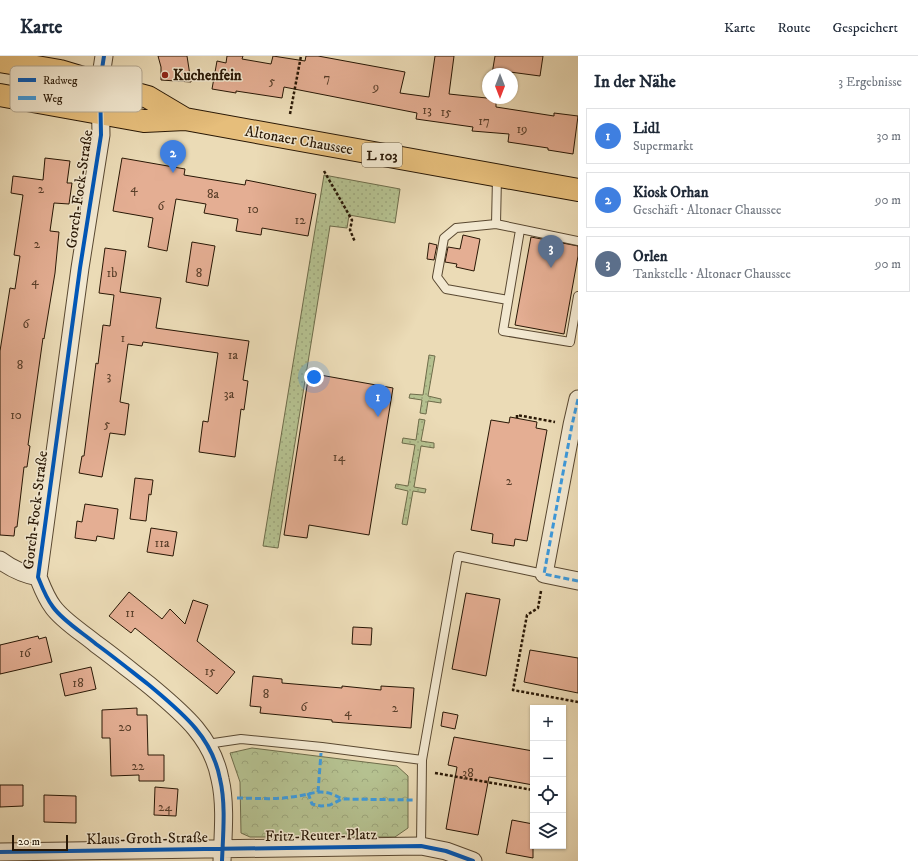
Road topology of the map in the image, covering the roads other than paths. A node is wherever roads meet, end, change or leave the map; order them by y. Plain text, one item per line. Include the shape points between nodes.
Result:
1 (104, 56) edge
2 (0, 61) edge
3 (30, 66) edge
4 (102, 66) edge
5 (0, 95) edge
6 (142, 95) edge
7 (10, 97) edge
8 (94, 112) edge
9 (100, 113) junction
10 (185, 120) junction
11 (497, 175) junction
12 (578, 190) edge
13 (496, 224) junction
14 (520, 230) junction
15 (578, 241) edge
16 (578, 296) edge
17 (508, 300) junction
18 (578, 399) edge
19 (0, 560) edge
20 (544, 574) junction
21 (38, 577) junction
22 (578, 581) edge
23 (207, 744) junction
24 (422, 760) junction
25 (421, 846) junction
26 (0, 852) edge
27 (222, 855) edge
28 (473, 861) edge

1 - 4 street, Gorch-Fock-Straße
2 - 3 main road, Altonaer Chaussee
5 - 7 main road, Altonaer Chaussee
6 - 10 main road, Altonaer Chaussee / L 103
8 - 9 main road, Altonaer Chaussee
9 - 10 main road, Altonaer Chaussee / L 103 via 144,121
9 - 21 street, Gorch-Fock-Straße via 101,135 80,268
10 - 11 main road, Altonaer Chaussee / L 103
11 - 12 main road, Altonaer Chaussee / L 103
11 - 13 lane
13 - 14 lane
13 - 17 lane via 456,228 444,238 437,277 446,289
14 - 15 lane
14 - 17 lane
16 - 17 lane via 570,342 503,331
18 - 20 street
19 - 21 street via 24,574
20 - 22 street
20 - 24 lane via 458,556
21 - 23 street, Gorch-Fock-Straße via 44,594 53,608 181,712
23 - 24 lane via 241,739
23 - 27 street, Gorch-Fock-Straße via 215,759 223,798
24 - 25 lane
25 - 27 street, Fritz-Reuter-Platz
25 - 28 street, Fritz-Reuter-Platz via 446,851
26 - 27 street, Klaus-Groth-Straße

